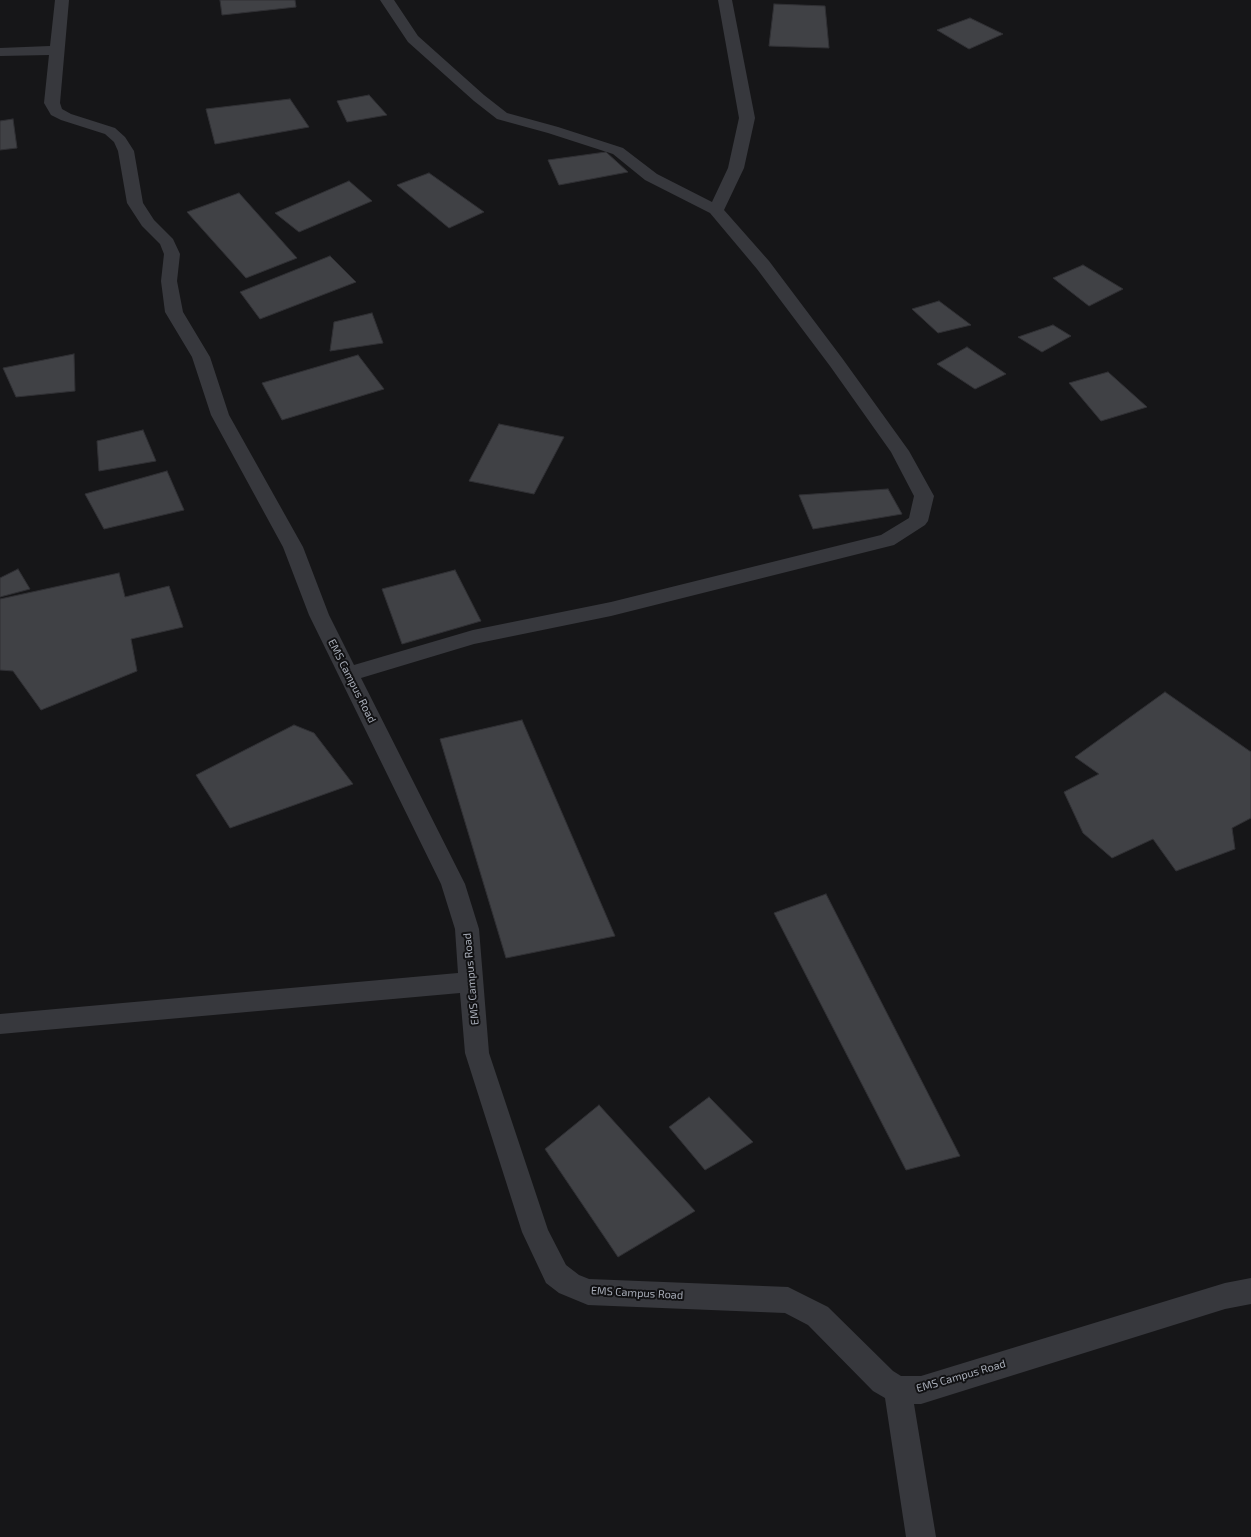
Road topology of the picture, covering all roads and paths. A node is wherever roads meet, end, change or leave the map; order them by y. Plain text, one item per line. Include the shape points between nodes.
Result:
1 (62, 0) edge
2 (387, 0) edge
3 (725, 0) edge
4 (58, 50) junction
5 (0, 52) edge
6 (716, 210) junction
7 (349, 674) junction
8 (471, 982) junction
9 (0, 1024) edge
10 (1251, 1291) edge
11 (898, 1390) junction
12 (921, 1537) edge

1 - 4 street, EMS Campus Road
2 - 6 street via 413,39 502,116 618,151 651,177
3 - 6 street via 747,118 736,168
4 - 5 street
4 - 7 street, EMS Campus Road via 52,103 56,112 110,131 120,140 126,151 135,204 148,223 167,242 172,254 169,282 174,312 202,357 220,415 293,547 319,615
6 - 7 street via 763,265 900,451 924,496 918,521 887,540 611,609 473,637
7 - 8 street, EMS Campus Road via 453,884 467,929
8 - 9 street
8 - 11 street, EMS Campus Road via 477,1053 535,1232 556,1274 568,1284 588,1292 788,1300 818,1316 883,1381
10 - 11 street, EMS Campus Road via 1225,1296 921,1390
11 - 12 street

